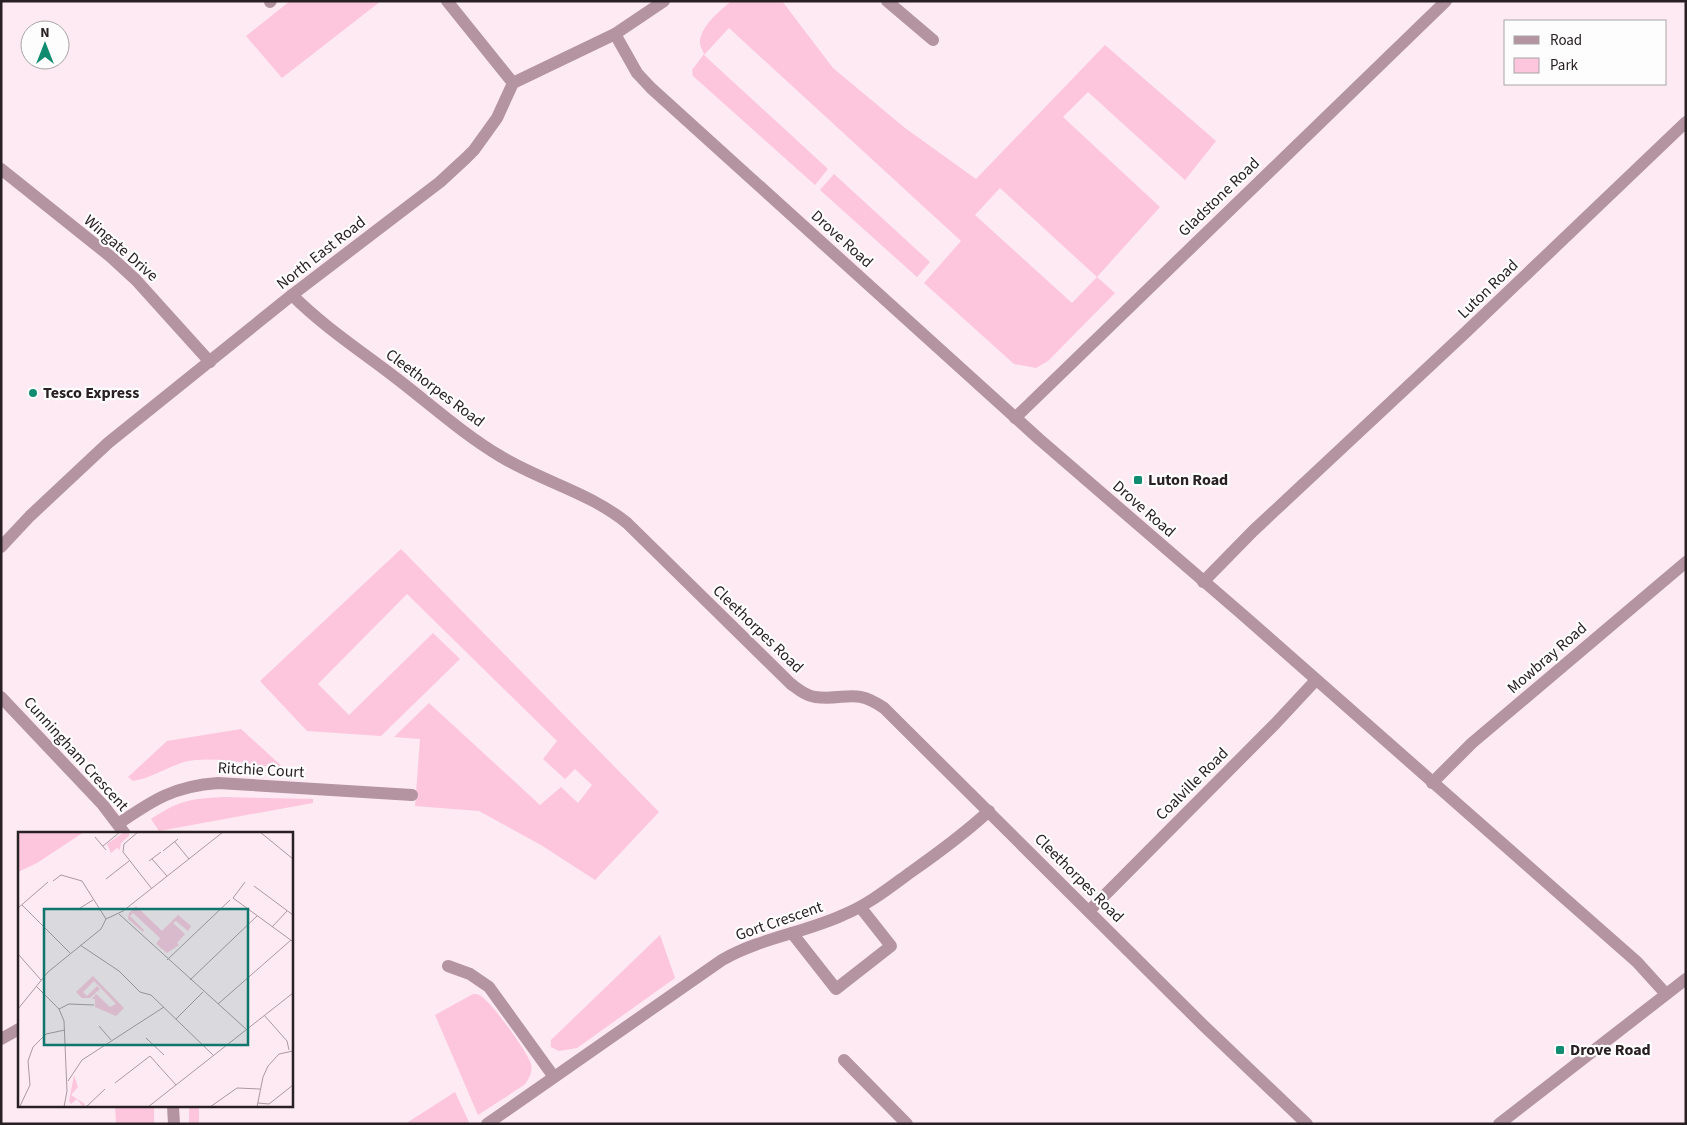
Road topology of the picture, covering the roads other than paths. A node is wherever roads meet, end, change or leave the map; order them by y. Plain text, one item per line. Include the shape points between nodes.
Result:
1 (446, 1) edge
2 (664, 1) edge
3 (887, 1) edge
4 (1446, 1) edge
5 (615, 34) junction
6 (933, 40) dead end
7 (513, 83) junction
8 (1686, 122) edge
9 (1, 169) edge
10 (292, 296) junction
11 (210, 362) junction
12 (1015, 418) junction
13 (1, 547) edge
14 (1686, 562) edge
15 (1203, 582) junction
16 (1316, 680) junction
17 (1, 696) edge
18 (1432, 783) junction
19 (412, 795) dead end
20 (989, 811) junction
21 (121, 829) edge
22 (861, 908) junction
23 (1089, 911) junction
24 (792, 933) junction
25 (448, 966) dead end
26 (1686, 979) edge
27 (1666, 994) junction
28 (18, 1030) edge
29 (1, 1039) edge
30 (844, 1060) dead end
31 (554, 1077) junction
32 (173, 1108) edge
33 (174, 1124) edge
34 (487, 1124) edge
35 (907, 1124) edge
36 (1307, 1124) edge
37 (1499, 1124) edge

1 - 7 street
2 - 5 street
3 - 6 street
4 - 12 street, Gladstone Road
5 - 7 street
5 - 12 street, Drove Road via 643,81
7 - 10 street, North East Road via 497,118 466,158
8 - 15 street, Luton Road
9 - 11 street, Wingate Drive via 129,274
10 - 11 street, North East Road
10 - 20 street, Cleethorpes Road via 324,325 485,446 520,468 584,495 614,512 796,688 814,697 867,698 884,708
11 - 13 street, North East Road via 108,443
12 - 15 street, Drove Road
14 - 18 street, Mowbray Road via 1472,743
15 - 16 street, Drove Road
16 - 18 street, Drove Road
16 - 23 street, Coalville Road
17 - 21 street, Cunningham Crescent via 103,805
18 - 27 street, Drove Road via 1637,962
19 - 21 street, Ritchie Court via 201,784 162,796
20 - 22 street, Gort Crescent via 965,833
20 - 23 street, Cleethorpes Road
22 - 24 street, Gort Crescent
22 - 24 street via 891,946 836,989
23 - 36 street, Cleethorpes Road
24 - 31 street, Gort Crescent via 755,944 722,960
25 - 31 street via 470,974 489,987
26 - 27 street
27 - 37 street
28 - 29 street
30 - 35 street
31 - 34 street, Gort Crescent
32 - 33 street

